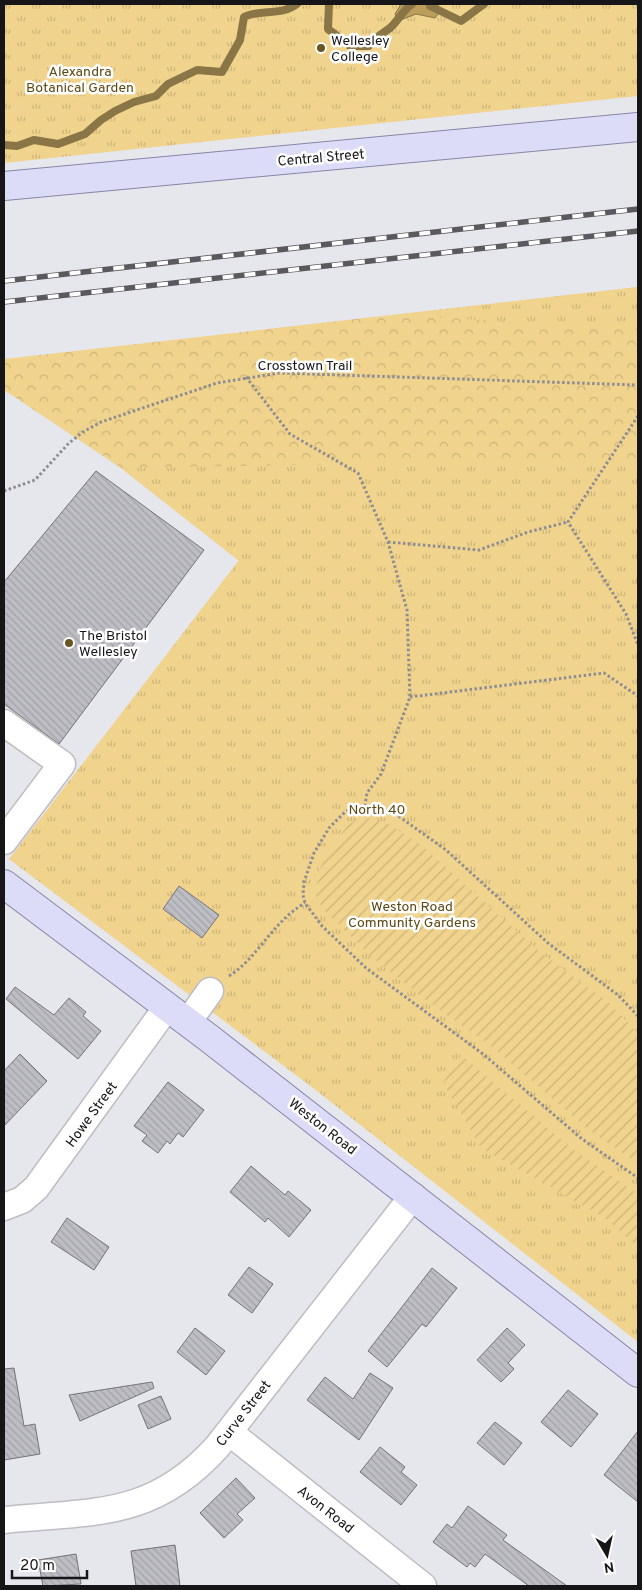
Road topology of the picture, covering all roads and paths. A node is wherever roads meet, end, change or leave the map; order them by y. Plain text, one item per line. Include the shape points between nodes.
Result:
1 (638, 127) edge
2 (4, 186) edge
3 (246, 377) junction
4 (638, 385) edge
5 (638, 416) edge
6 (4, 491) edge
7 (568, 522) junction
8 (388, 542) junction
9 (638, 645) edge
10 (638, 696) edge
11 (410, 697) junction
12 (4, 723) edge
13 (365, 806) junction
14 (4, 841) edge
15 (4, 884) edge
16 (305, 903) junction
17 (210, 991) joint
18 (178, 1015) junction
19 (638, 1016) edge
20 (638, 1178) edge
21 (413, 1196) junction
22 (4, 1208) edge
23 (638, 1373) edge
24 (228, 1432) junction
25 (4, 1520) edge
26 (424, 1586) edge

1 - 2 main road, Central Street
3 - 4 path, Crosstown Trail via 279,373
3 - 6 path, Crosstown Trail via 189,392 101,422 69,443 35,480
3 - 8 path via 290,434 358,473
5 - 7 path
7 - 8 path via 479,550
7 - 9 path via 626,614
8 - 11 path via 407,610
10 - 11 path via 604,673
11 - 13 path via 380,774 367,793
12 - 14 street via 62,764
13 - 16 path via 345,812 322,838 304,882
13 - 19 path via 397,815 446,850 548,943 618,995
15 - 18 main road, Weston Road
16 - 17 path via 284,917 243,965
16 - 20 path via 322,926 366,968 483,1054 582,1139
17 - 18 street, Howe Street
18 - 21 main road, Weston Road
18 - 22 street, Howe Street via 40,1183 22,1200
21 - 23 main road, Weston Road
21 - 24 street, Curve Street
24 - 25 street, Curve Street via 186,1478 147,1500 108,1510
24 - 26 street, Avon Road

